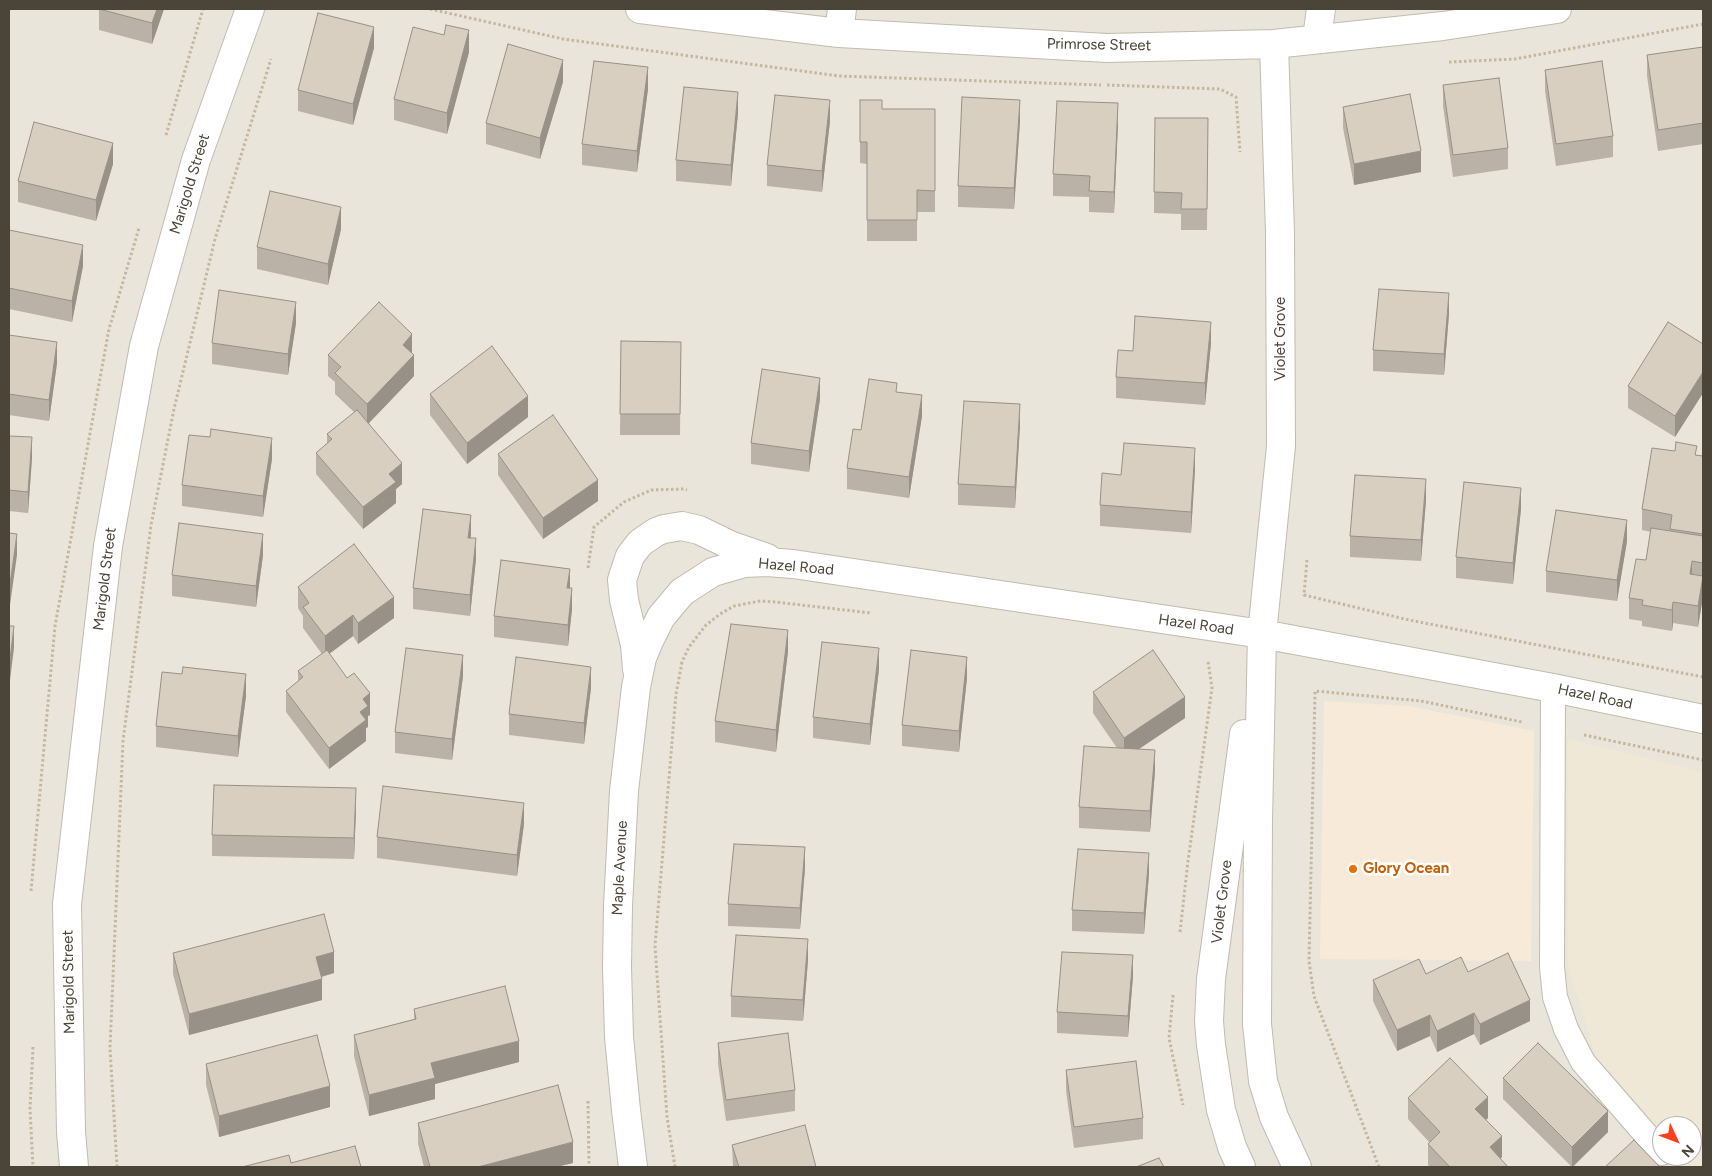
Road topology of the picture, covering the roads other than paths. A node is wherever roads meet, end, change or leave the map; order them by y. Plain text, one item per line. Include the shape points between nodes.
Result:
1 (250, 9) edge
2 (640, 9) edge
3 (1321, 9) edge
4 (1558, 9) edge
5 (841, 21) edge
6 (1317, 38) junction
7 (1274, 44) junction
8 (781, 563) junction
9 (691, 586) joint
10 (1262, 634) junction
11 (638, 678) junction
12 (1553, 688) junction
13 (1703, 719) edge
14 (1652, 1141) edge
15 (74, 1167) edge
16 (633, 1167) edge
17 (1241, 1167) edge
18 (1297, 1167) edge

1 - 15 street, Marigold Street via 196,160 144,346 108,546 68,904
2 - 5 street, Primrose Street
3 - 6 street
4 - 6 street, Primrose Street via 1443,26
5 - 7 street, Primrose Street via 1108,48
6 - 7 street, Primrose Street
7 - 10 street, Violet Grove via 1280,233 1281,446
8 - 9 street, Hazel Road via 734,565 713,572
8 - 10 street, Hazel Road
8 - 11 street via 751,554 690,527 664,529 644,540 630,556 622,580
9 - 11 street, Maple Avenue via 675,599 656,625 642,658
10 - 12 street, Hazel Road
10 - 17 street, Violet Grove via 1232,819 1211,979 1209,1021 1221,1110
10 - 18 street, Violet Grove via 1257,1024 1263,1082 1274,1117
11 - 16 street, Maple Avenue via 624,791 617,967 619,1037
12 - 13 street, Hazel Road
12 - 14 lane via 1552,967 1557,1005 1572,1044 1583,1062

